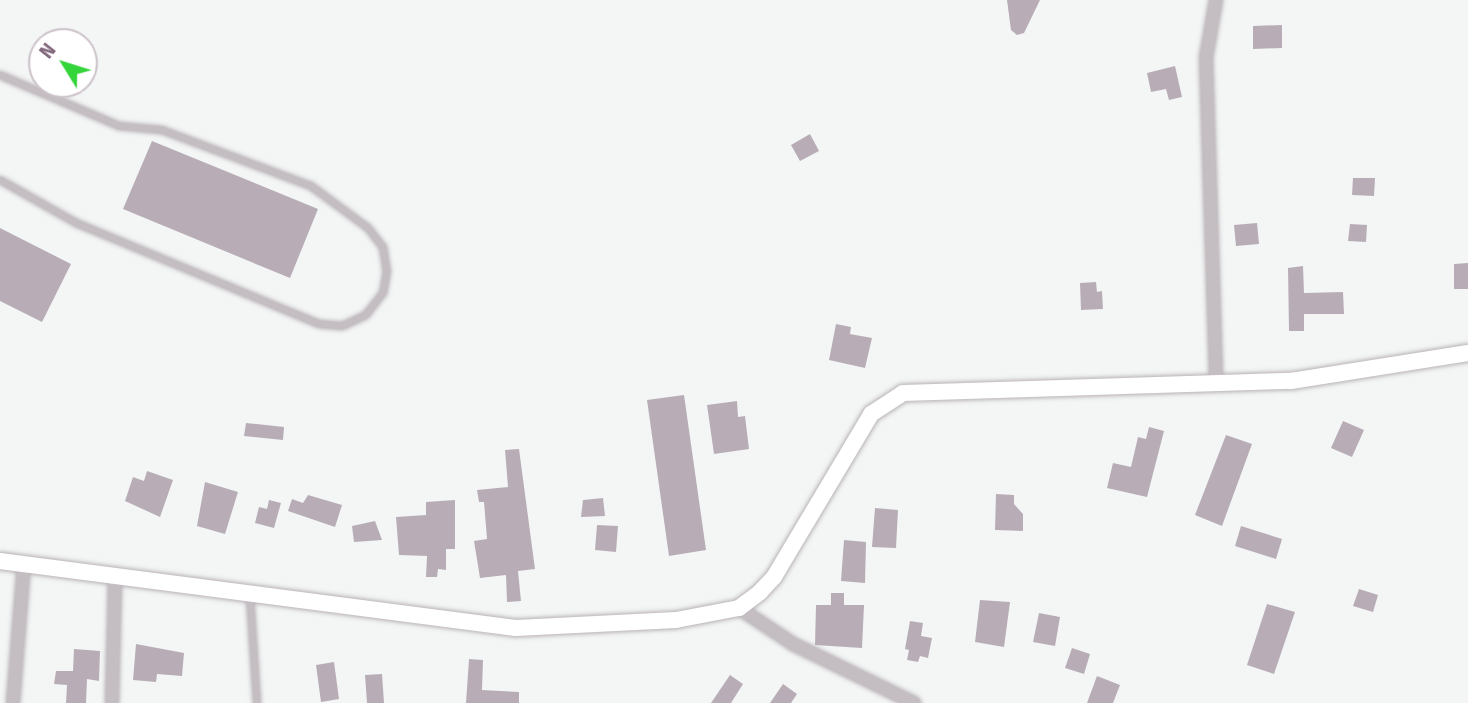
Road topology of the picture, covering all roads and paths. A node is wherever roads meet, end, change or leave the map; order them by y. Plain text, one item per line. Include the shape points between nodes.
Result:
1 (1216, 0) edge
2 (0, 75) edge
3 (0, 180) edge
4 (1468, 353) edge
5 (1216, 385) junction
6 (0, 561) edge
7 (23, 564) junction
8 (116, 576) junction
9 (250, 594) junction
10 (739, 608) junction
11 (13, 703) edge
12 (112, 703) edge
13 (257, 703) edge
14 (915, 703) edge

1 - 5 street via 1206,71
2 - 3 lane via 119,126 162,130 312,186 368,228 383,247 387,271 383,293 366,315 342,326 319,324 76,223
4 - 5 street via 1354,374
5 - 10 street via 914,390 890,398 871,414 774,578
6 - 7 street
7 - 8 street
7 - 11 street
8 - 9 street
8 - 12 street
9 - 10 street via 516,628 637,624
9 - 13 lane
10 - 14 street via 793,644

